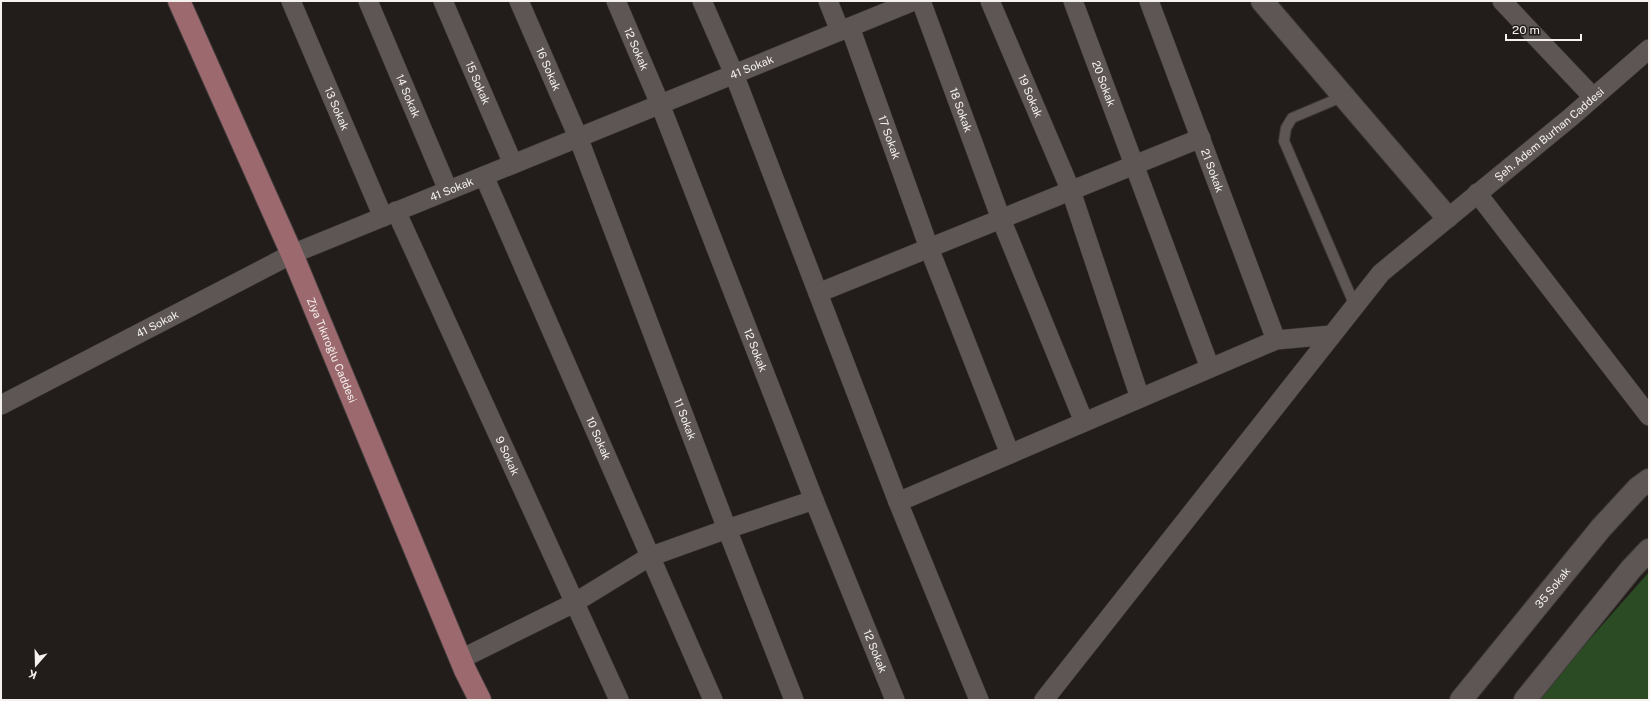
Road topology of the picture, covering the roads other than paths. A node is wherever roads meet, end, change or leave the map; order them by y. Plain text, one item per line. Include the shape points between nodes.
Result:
1 (179, 1) edge
2 (291, 1) edge
3 (368, 1) edge
4 (443, 1) edge
5 (519, 1) edge
6 (616, 1) edge
7 (702, 1) edge
8 (828, 1) edge
9 (990, 1) edge
10 (1073, 1) edge
11 (1149, 1) edge
12 (1262, 1) edge
13 (1502, 1) edge
14 (912, 2) edge
15 (845, 29) junction
16 (1649, 49) edge
17 (734, 74) junction
18 (1344, 96) junction
19 (1593, 97) junction
20 (660, 104) junction
21 (578, 138) junction
22 (1201, 138) junction
23 (513, 164) junction
24 (1136, 165) junction
25 (484, 176) junction
26 (448, 190) junction
27 (1071, 191) junction
28 (1477, 193) junction
29 (390, 214) junction
30 (1447, 217) junction
31 (1001, 219) junction
32 (929, 248) junction
33 (292, 254) junction
34 (818, 293) junction
35 (1355, 306) junction
36 (1331, 336) junction
37 (1276, 340) junction
38 (1210, 368) junction
39 (1140, 398) junction
40 (1, 405) edge
41 (1649, 416) edge
42 (1084, 422) junction
43 (1010, 454) junction
44 (1649, 480) edge
45 (814, 500) junction
46 (898, 502) junction
47 (727, 529) junction
48 (1649, 550) edge
49 (649, 557) junction
50 (574, 603) junction
51 (461, 659) junction
52 (480, 700) edge
53 (619, 700) edge
54 (712, 700) edge
55 (794, 700) edge
56 (894, 700) edge
57 (979, 700) edge
58 (1044, 700) edge
59 (1461, 700) edge
60 (1525, 700) edge

1 - 33 main road, Ziya Tıkıroğlu Caddesi
2 - 29 street, 13 Sokak
3 - 26 street, 14 Sokak
4 - 23 street, 15 Sokak
5 - 21 street, 16 Sokak
6 - 20 street, 12 Sokak
7 - 17 street
8 - 15 street, 17 Sokak
9 - 27 street, 19 Sokak
10 - 24 street, 20 Sokak
11 - 22 street, 21 Sokak
12 - 18 street
13 - 19 street
14 - 15 street, 41 Sokak
14 - 31 street, 18 Sokak
15 - 17 street, 41 Sokak
15 - 32 street, 17 Sokak
16 - 19 street, Şeh. Adem Burhan Caddesi
17 - 20 street, 41 Sokak
17 - 34 street
18 - 30 street
18 - 35 lane via 1292,118 1286,128 1284,140
19 - 28 street, Şeh. Adem Burhan Caddesi
20 - 21 street, 41 Sokak
20 - 45 street, 12 Sokak
21 - 23 street, 41 Sokak
21 - 47 street, 11 Sokak
22 - 24 street
22 - 37 street, 21 Sokak
23 - 25 street, 41 Sokak
24 - 27 street
24 - 38 street, 20 Sokak
25 - 26 street, 41 Sokak
25 - 49 street, 10 Sokak
26 - 29 street, 41 Sokak
27 - 31 street
27 - 39 street, 19 Sokak
28 - 30 street, Şeh. Adem Burhan Caddesi
28 - 41 street
29 - 33 street, 41 Sokak
29 - 50 street, 9 Sokak
30 - 35 street, Şeh. Adem Burhan Caddesi via 1380,273
31 - 32 street
31 - 42 street, 18 Sokak
32 - 34 street
32 - 43 street, 17 Sokak
33 - 40 street, 41 Sokak
33 - 51 main road, Ziya Tıkıroğlu Caddesi
34 - 46 street
35 - 36 street, Şeh. Adem Burhan Caddesi
36 - 37 street
36 - 58 street, Şeh. Adem Burhan Caddesi
37 - 38 street
38 - 39 street
39 - 42 street
42 - 43 street
43 - 46 street
44 - 59 street, 35 Sokak via 1638,488 1601,528
45 - 47 street
45 - 56 street, 12 Sokak
46 - 57 street
47 - 49 street
47 - 55 street, 11 Sokak
48 - 60 street
49 - 50 street
49 - 54 street, 10 Sokak
50 - 51 street
50 - 53 street, 9 Sokak
51 - 52 main road, Ziya Tıkıroğlu Caddesi

